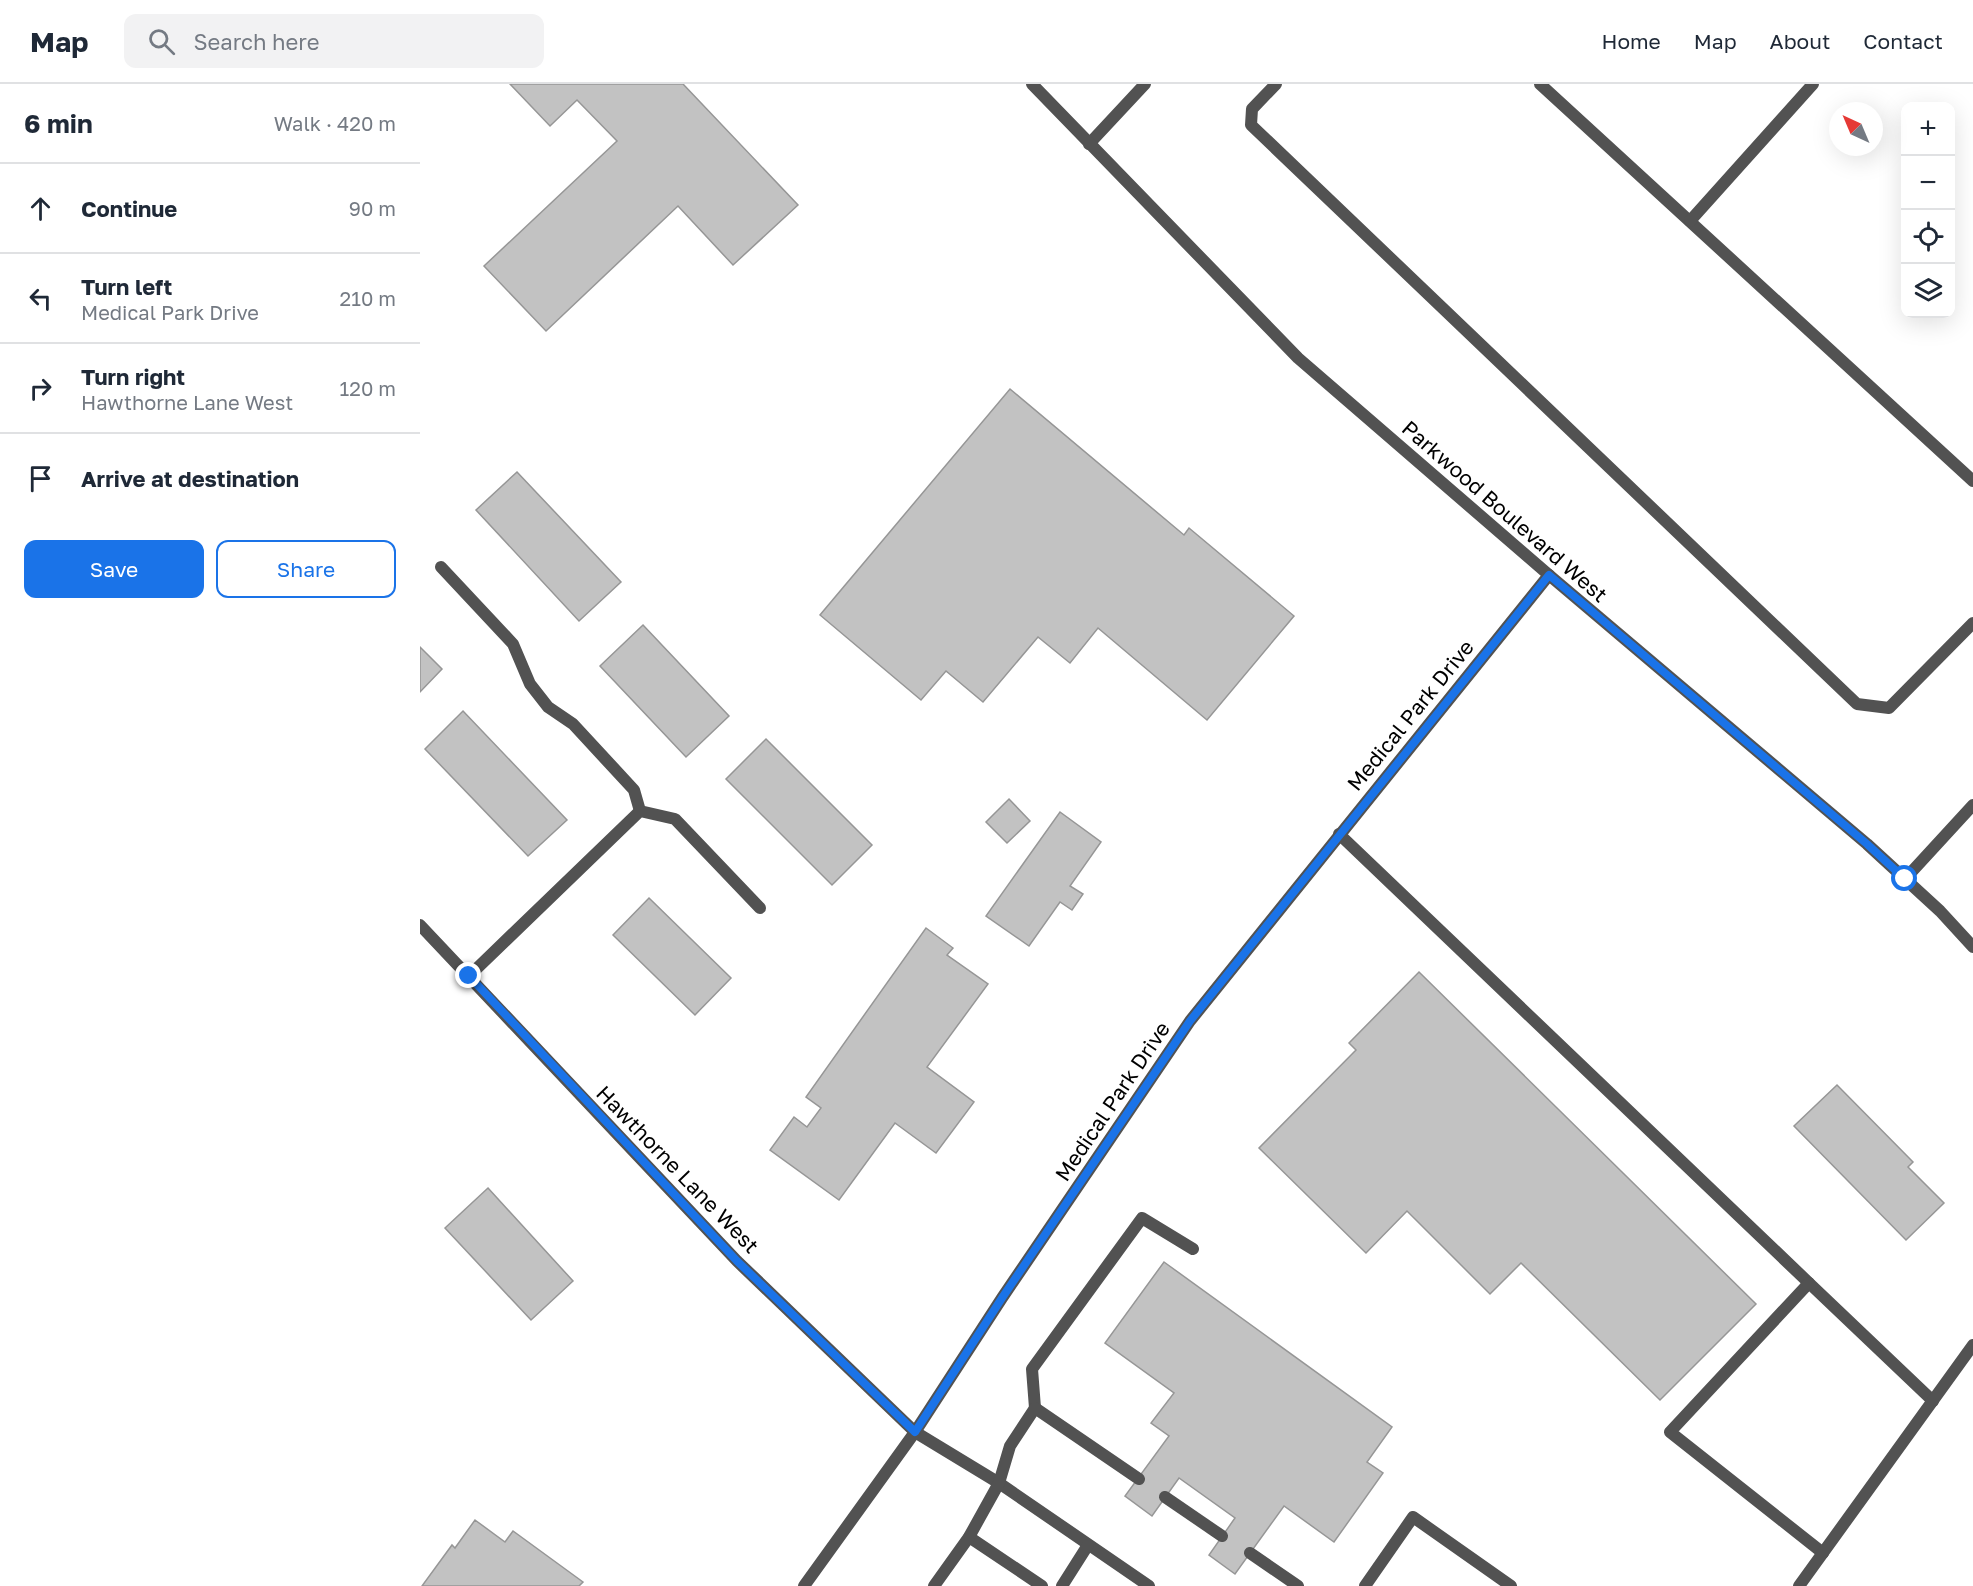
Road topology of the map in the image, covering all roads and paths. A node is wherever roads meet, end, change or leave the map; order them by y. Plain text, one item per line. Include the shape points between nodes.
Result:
1 (1032, 84) edge
2 (1145, 84) edge
3 (1276, 84) edge
4 (1540, 84) edge
5 (1813, 84) edge
6 (1089, 144) junction
7 (1689, 221) junction
8 (1973, 481) edge
9 (441, 567) dead end
10 (1549, 575) junction
11 (1973, 623) edge
12 (1973, 805) edge
13 (640, 811) junction
14 (1339, 834) junction
15 (1905, 879) junction
16 (760, 908) dead end
17 (420, 925) edge
18 (1973, 947) edge
19 (469, 976) junction
20 (1192, 1250) dead end
21 (1809, 1283) junction
22 (1973, 1345) edge
23 (1933, 1401) junction
24 (1035, 1408) junction
25 (915, 1432) junction
26 (1139, 1479) dead end
27 (999, 1483) junction
28 (1165, 1497) dead end
29 (1222, 1536) dead end
30 (969, 1537) junction
31 (1088, 1545) junction
32 (1250, 1553) dead end
33 (1823, 1553) junction
34 (804, 1586) edge
35 (934, 1586) edge
36 (1042, 1586) edge
37 (1062, 1586) edge
38 (1149, 1586) edge
39 (1298, 1586) edge
40 (1365, 1586) edge
41 (1511, 1586) edge
42 (1799, 1586) edge

1 - 6 street, Parkwood Boulevard West
2 - 6 street
3 - 11 street via 1252,109 1251,125 1857,704 1889,708
4 - 7 street
5 - 7 street
6 - 10 street, Parkwood Boulevard West via 1298,358
7 - 8 street
9 - 13 street via 513,644 530,684 548,707 573,724 634,790
10 - 14 street, Medical Park Drive
10 - 15 street, Parkwood Boulevard West
12 - 15 street
13 - 16 street via 675,819
13 - 19 street
14 - 21 street
14 - 25 street, Medical Park Drive via 1190,1021
15 - 18 street, Parkwood Boulevard West
17 - 19 street, Hawthorne Lane West
19 - 25 street, Hawthorne Lane West via 737,1261
20 - 24 street via 1142,1218 1032,1369
21 - 23 street
21 - 33 street via 1670,1432
22 - 23 street
23 - 33 street
24 - 26 street
24 - 27 street via 1010,1446
25 - 27 street, Hawthorne Lane West
25 - 34 street, Medical Park Drive
27 - 30 street
27 - 31 street, Hawthorne Lane West
28 - 29 street
30 - 35 street
30 - 36 street
31 - 37 street
31 - 38 street, Hawthorne Lane West
32 - 39 street
33 - 42 street
40 - 41 street via 1413,1517

